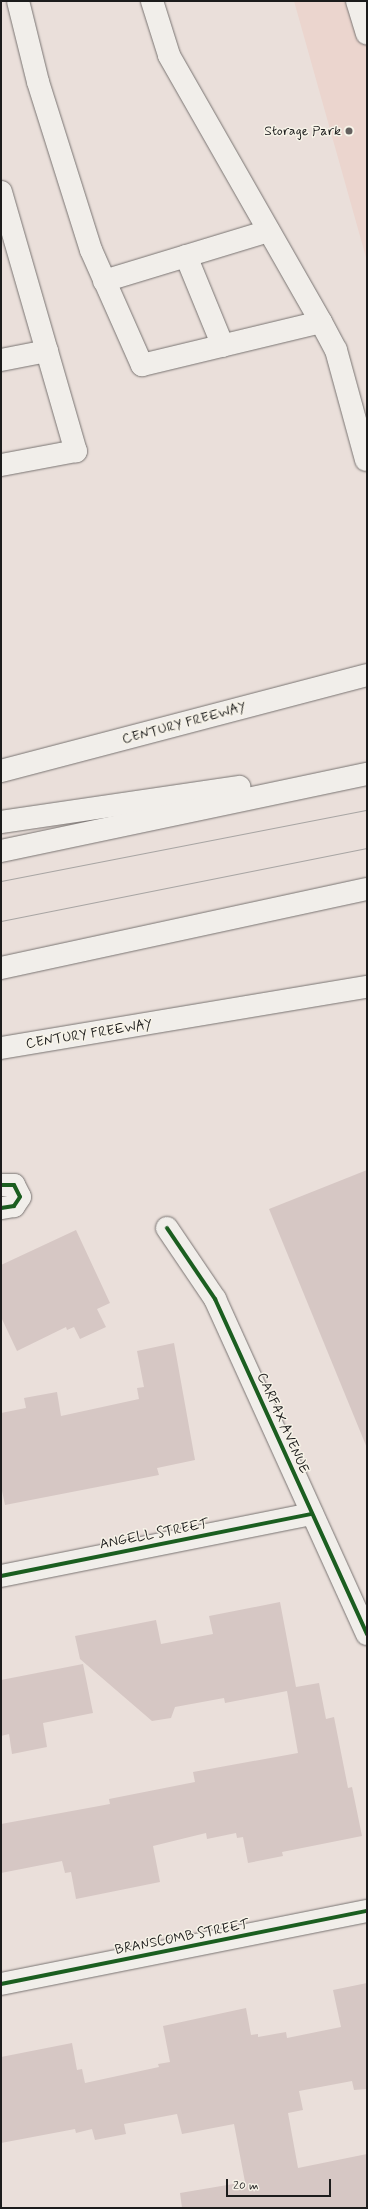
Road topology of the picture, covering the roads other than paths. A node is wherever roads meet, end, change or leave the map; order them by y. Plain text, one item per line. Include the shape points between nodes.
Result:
1 (18, 1) edge
2 (152, 1) edge
3 (357, 1) edge
4 (367, 33) edge
5 (1, 192) edge
6 (269, 231) junction
7 (186, 256) junction
8 (104, 282) junction
9 (321, 322) junction
10 (223, 346) junction
11 (47, 351) junction
12 (1, 360) edge
13 (366, 460) dead end
14 (1, 466) edge
15 (367, 675) edge
16 (1, 771) edge
17 (367, 773) edge
18 (1, 822) edge
19 (1, 850) edge
20 (367, 889) edge
21 (1, 968) edge
22 (367, 986) edge
23 (1, 1048) edge
24 (1, 1185) edge
25 (1, 1208) edge
26 (167, 1228) dead end
27 (312, 1514) junction
28 (1, 1576) edge
29 (367, 1634) edge
30 (367, 1911) edge
31 (1, 1984) edge

1 - 8 main road via 41,89 90,250
2 - 6 main road via 169,55
3 - 4 main road
5 - 11 main road
6 - 7 main road
6 - 9 main road
7 - 8 main road
7 - 10 main road
8 - 10 main road via 142,365
9 - 10 main road
9 - 13 main road via 336,350
11 - 12 main road
11 - 14 main road via 76,450
15 - 16 main road, CENTURY FREEWAY
17 - 18 main road via 288,779
17 - 19 main road
20 - 21 main road
22 - 23 main road, CENTURY FREEWAY
24 - 25 main road via 14,1185 20,1197 14,1206
26 - 27 main road, CARFAX AVENUE via 215,1299
27 - 28 main road, ANGELL STREET
27 - 29 main road, CARFAX AVENUE
30 - 31 main road, BRANSCOMB STREET

